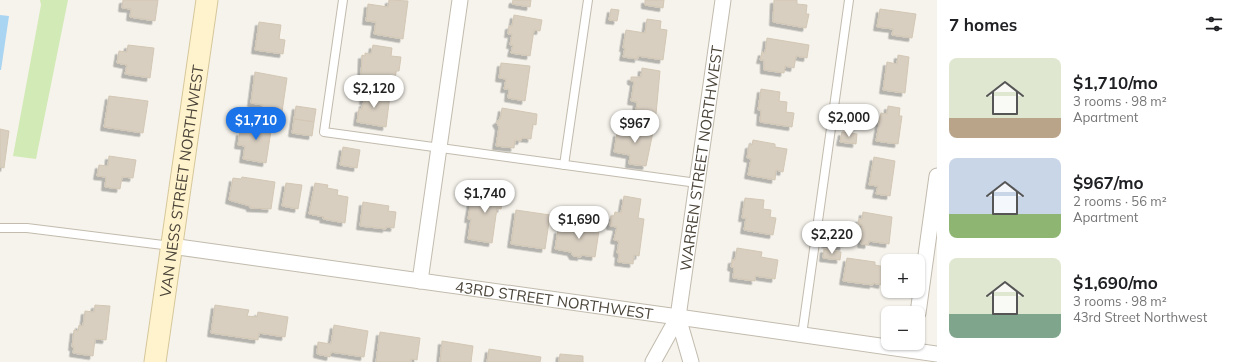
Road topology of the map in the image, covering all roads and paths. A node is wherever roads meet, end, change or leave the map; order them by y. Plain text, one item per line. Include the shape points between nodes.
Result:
1 (207, 0) edge
2 (342, 0) edge
3 (460, 0) edge
4 (588, 0) edge
5 (723, 0) edge
6 (848, 0) edge
7 (439, 148) junction
8 (564, 165) junction
9 (937, 176) edge
10 (697, 183) junction
11 (0, 228) edge
12 (171, 246) junction
13 (420, 281) junction
14 (919, 306) edge
15 (678, 316) junction
16 (802, 335) junction
17 (881, 344) edge
18 (923, 350) edge
19 (937, 354) edge
20 (155, 362) edge
21 (653, 362) edge
22 (691, 362) edge

1 - 12 street, VAN NESS STREET NORTHWEST
2 - 7 lane via 324,132
3 - 7 street
4 - 8 lane
5 - 10 street, WARREN STREET NORTHWEST
6 - 16 lane
7 - 8 lane
7 - 13 street
8 - 10 lane
9 - 14 street
10 - 15 street, WARREN STREET NORTHWEST
11 - 12 lane via 27,228
12 - 13 street, 43RD STREET NORTHWEST
12 - 20 street, VAN NESS STREET NORTHWEST
13 - 15 street, 43RD STREET NORTHWEST
15 - 16 street, 43RD STREET NORTHWEST
15 - 21 street, WARREN STREET NORTHWEST
15 - 22 street, WARREN STREET NORTHWEST
16 - 17 street, 43RD STREET NORTHWEST
18 - 19 street, 43RD STREET NORTHWEST

